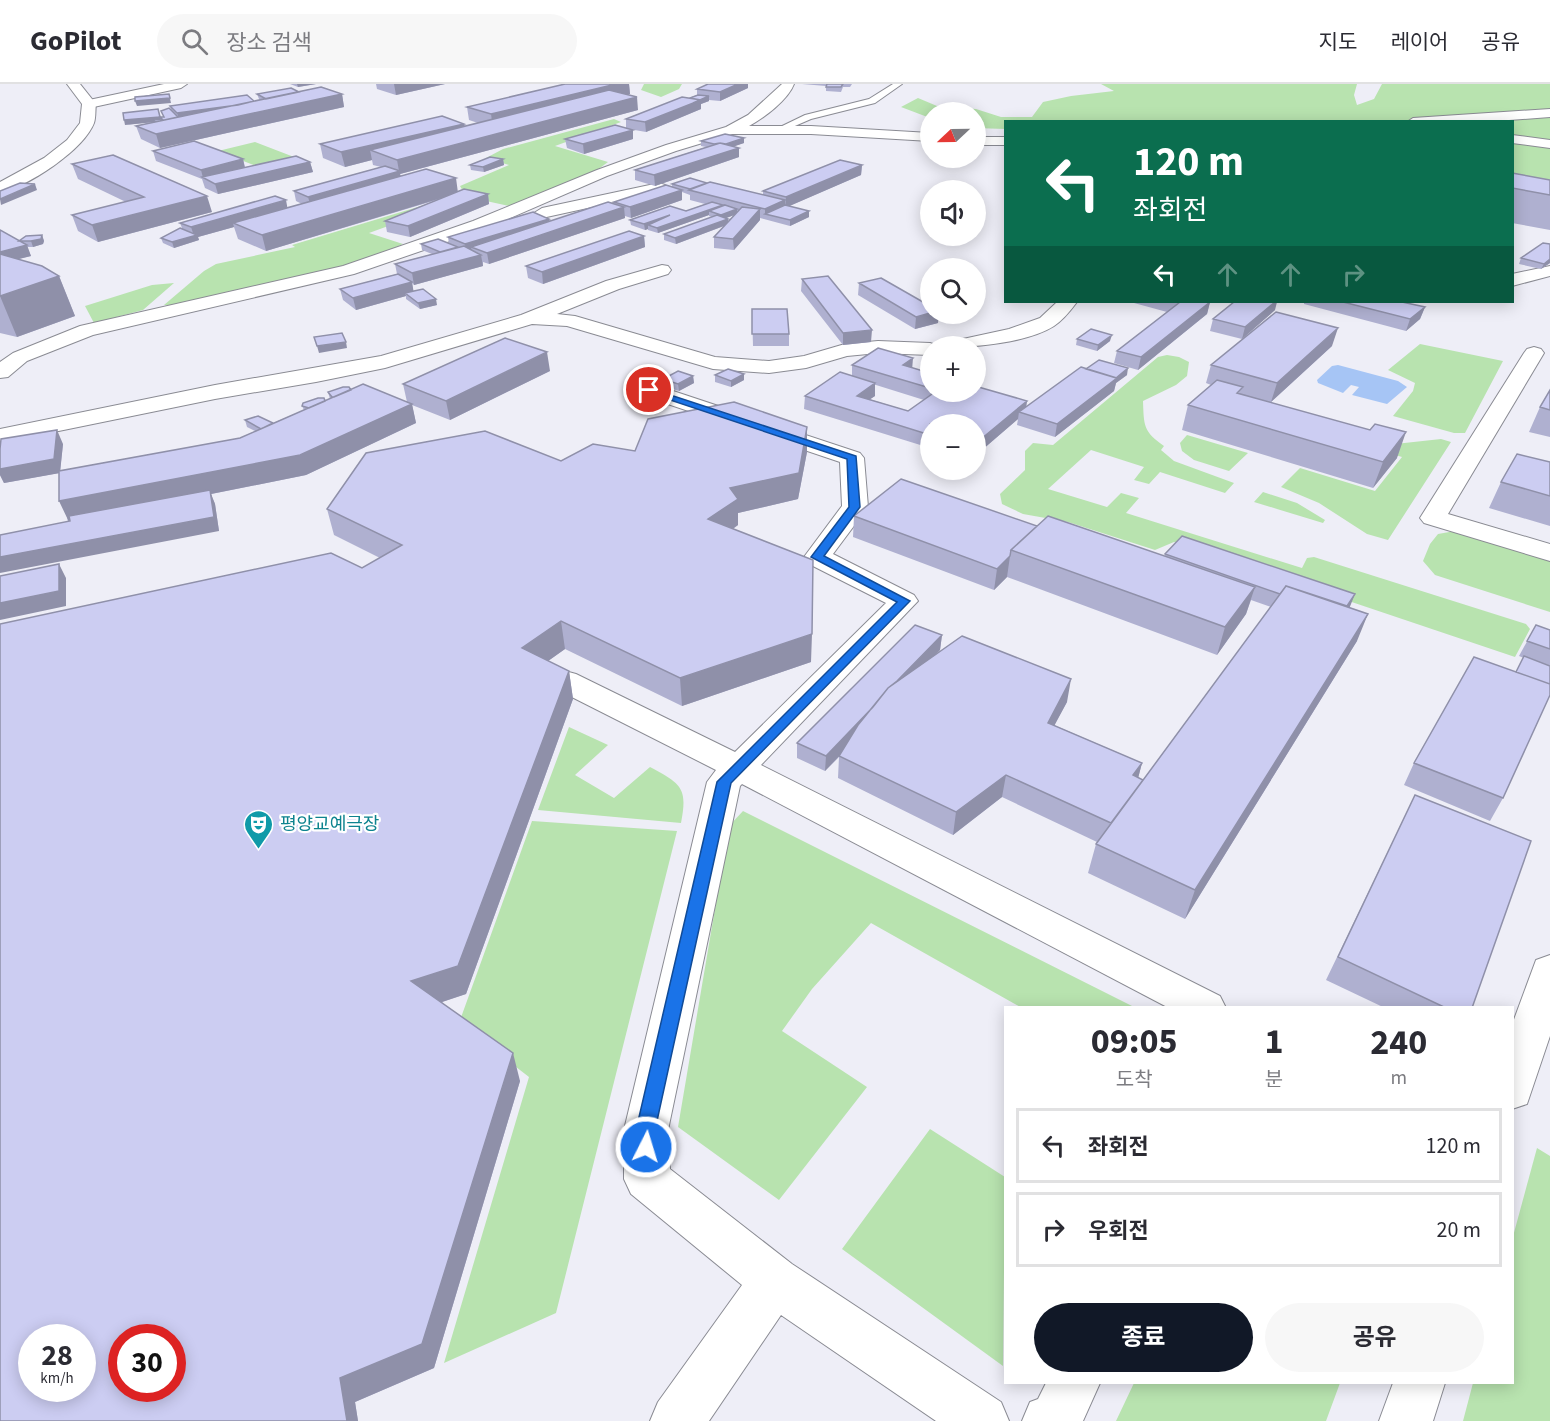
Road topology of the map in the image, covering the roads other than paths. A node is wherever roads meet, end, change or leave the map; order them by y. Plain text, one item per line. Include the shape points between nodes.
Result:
1 (73, 84) edge
2 (181, 84) edge
3 (788, 84) edge
4 (898, 84) edge
5 (89, 104) junction
6 (1550, 113) edge
7 (1443, 120) edge
8 (731, 130) junction
9 (778, 130) junction
10 (920, 137) edge
11 (1514, 139) edge
12 (986, 141) edge
13 (1004, 141) edge
14 (1550, 144) edge
15 (0, 188) edge
16 (659, 188) edge
17 (479, 225) junction
18 (662, 270) dead end
19 (1550, 271) edge
20 (1514, 280) edge
21 (1066, 303) edge
22 (535, 319) junction
23 (986, 340) edge
24 (920, 349) edge
25 (1534, 353) dead end
26 (0, 372) edge
27 (649, 390) dead end
28 (0, 436) edge
29 (1550, 554) edge
30 (565, 681) edge
31 (738, 767) junction
32 (1550, 971) edge
33 (1202, 1006) edge
34 (1514, 1084) edge
35 (775, 1281) junction
36 (1074, 1384) edge
37 (1419, 1384) edge
38 (677, 1421) edge
39 (982, 1421) edge
40 (1049, 1421) edge
41 (1406, 1421) edge

1 - 5 street
2 - 5 street
3 - 8 street via 753,118
4 - 9 lane via 872,101 808,117
5 - 15 street via 87,122 72,142
6 - 7 street
8 - 9 street
8 - 17 street via 602,173
9 - 10 street
11 - 14 street
12 - 13 street
16 - 17 street
17 - 26 street via 348,270 87,330 20,357
18 - 22 street via 625,279 550,309
19 - 20 street
21 - 23 street via 1047,322
22 - 24 street via 568,320 724,364 769,367 807,362 844,350
22 - 28 street via 385,362
25 - 29 street via 1433,518
27 - 31 street via 852,458 855,507 817,557 904,601
30 - 31 street
31 - 33 street
31 - 35 street via 724,782 648,1119 647,1179
32 - 34 street
35 - 38 street
35 - 39 street
36 - 40 street via 1056,1419
37 - 41 street

